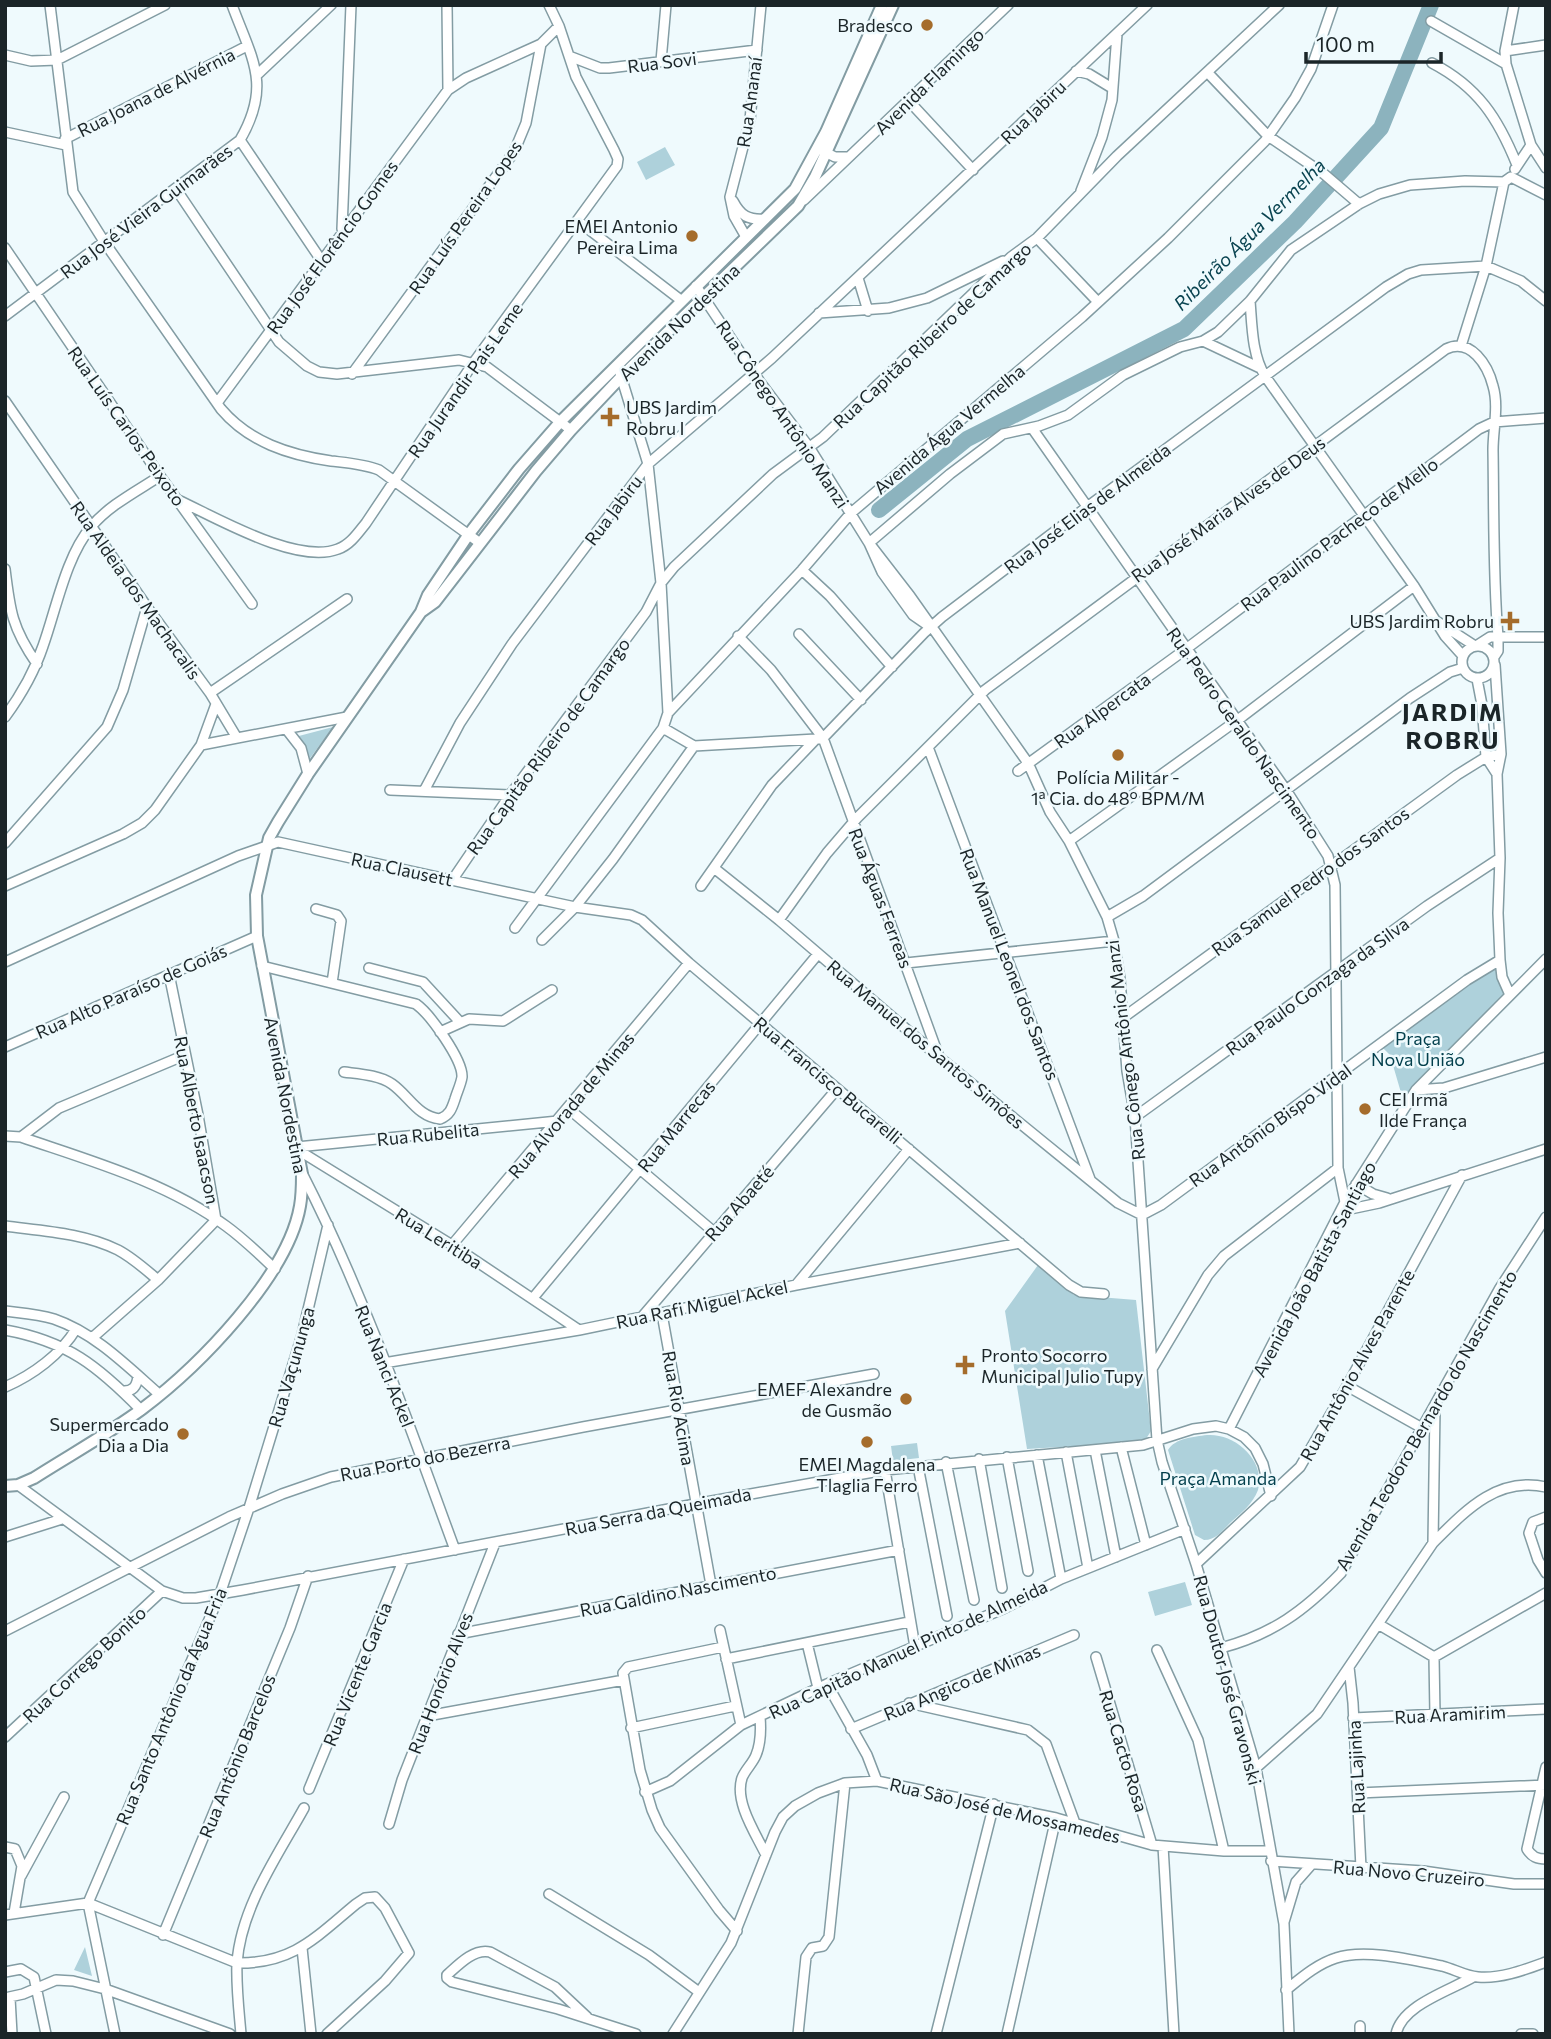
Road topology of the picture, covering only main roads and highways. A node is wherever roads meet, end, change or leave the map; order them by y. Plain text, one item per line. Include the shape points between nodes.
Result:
1 (882, 5) edge
2 (892, 5) edge
3 (822, 150) junction
4 (421, 612) junction
5 (5, 1486) edge

1 - 3 main road, Avenida Nordestina
2 - 3 main road, Avenida Nordestina
3 - 4 main road, Avenida Nordestina via 795,189 561,421 470,534
3 - 4 main road, Avenida Nordestina via 798,206 571,430 435,602
4 - 5 main road, Avenida Nordestina via 278,822 267,845 256,894 257,936 302,1174 300,1207 275,1269 207,1351 160,1395 34,1478

